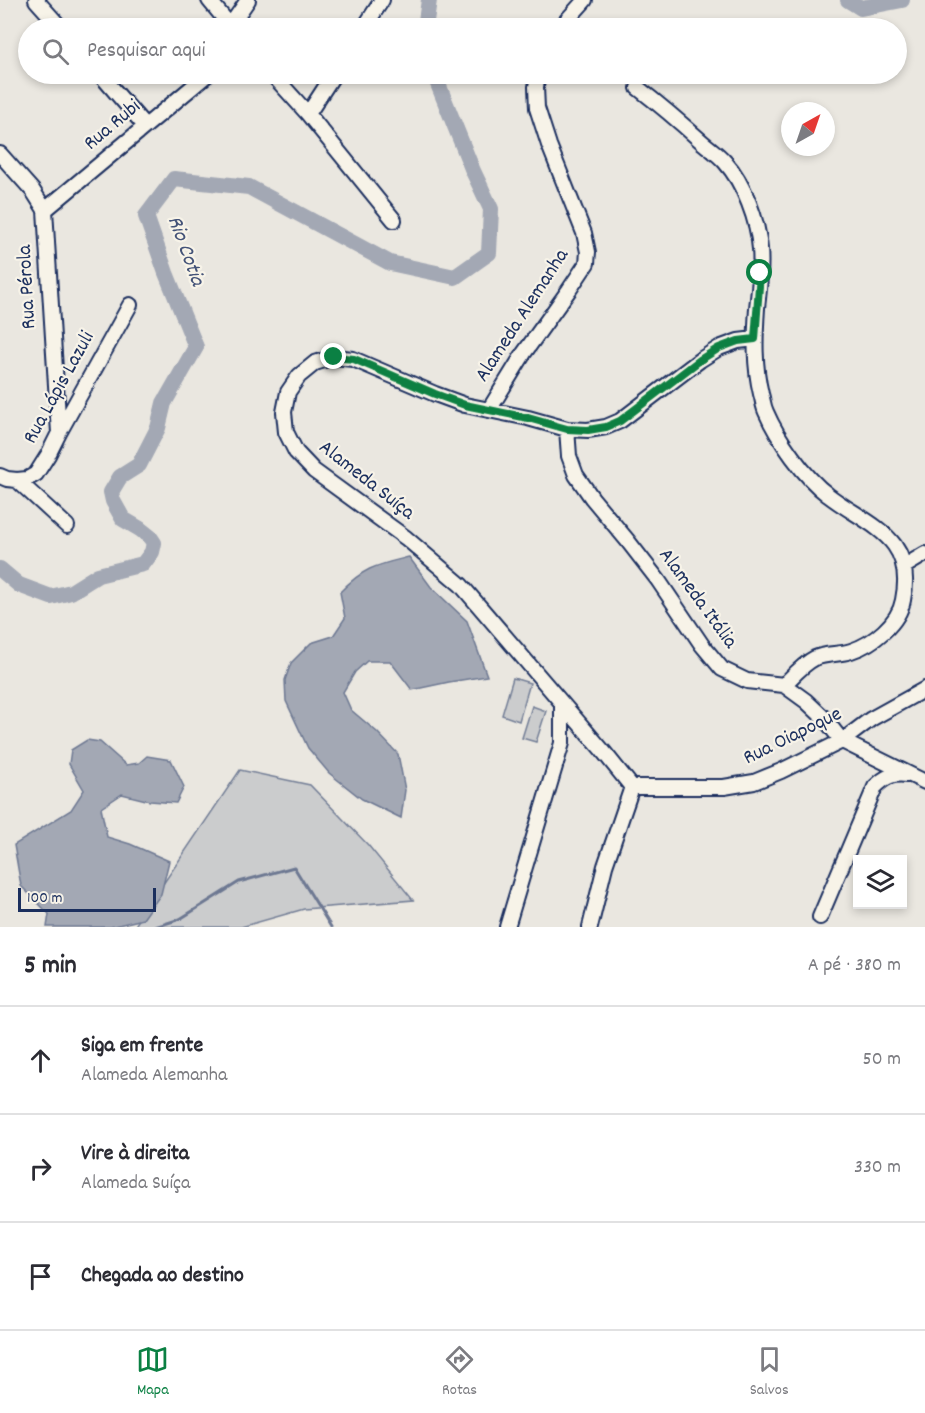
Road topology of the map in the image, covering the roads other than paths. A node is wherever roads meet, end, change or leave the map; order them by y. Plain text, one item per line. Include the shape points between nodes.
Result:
1 (36, 0) edge
2 (209, 0) edge
3 (248, 0) edge
4 (382, 0) edge
5 (585, 0) edge
6 (52, 18) edge
7 (224, 18) edge
8 (237, 18) edge
9 (370, 18) edge
10 (569, 18) edge
11 (109, 84) edge
12 (196, 84) edge
13 (281, 84) edge
14 (328, 84) edge
15 (536, 84) edge
16 (638, 88) dead end
17 (308, 114) junction
18 (145, 126) junction
19 (0, 154) edge
20 (45, 210) junction
21 (394, 220) dead end
22 (130, 305) dead end
23 (755, 339) junction
24 (489, 410) junction
25 (567, 429) junction
26 (59, 433) junction
27 (0, 476) edge
28 (17, 480) junction
29 (67, 526) dead end
30 (925, 554) edge
31 (905, 566) junction
32 (784, 685) junction
33 (925, 689) edge
34 (561, 703) junction
35 (842, 741) junction
36 (912, 776) junction
37 (925, 782) edge
38 (632, 787) junction
39 (820, 916) dead end
40 (507, 927) edge
41 (590, 927) edge

1 - 6 street
2 - 7 street
3 - 8 street
4 - 9 street
5 - 10 street
11 - 18 street
12 - 18 street, Rua Rubi
13 - 17 street
14 - 17 street
15 - 24 street, Alameda Alemanha via 537,108 584,233 587,263
16 - 23 street via 725,162 746,197 760,249
17 - 21 street
18 - 20 street, Rua Rubi
19 - 20 street
20 - 26 street, Rua Pérola
22 - 26 street, Rua Lápis Lazuli
23 - 25 street, Alameda Suíça via 719,348 620,421 588,430
23 - 31 street via 755,366 765,411 786,446 827,494 888,538
24 - 25 street, Alameda Suíça
24 - 34 street, Alameda Suíça via 435,394 354,359 334,357 315,363 299,376 288,392 284,412 286,432 308,465 406,538 461,585
25 - 32 street, Alameda Itália via 569,456 576,475 722,669 747,681
26 - 28 street, Rua Lápis Lazuli via 36,474
27 - 28 street
28 - 29 street
30 - 31 street
31 - 32 street via 904,599 893,622 865,645 815,658
32 - 35 street via 824,718
33 - 35 street, Rua Oiapoque via 871,719
34 - 38 street, Alameda Suíça
34 - 40 street via 562,743
35 - 36 street
35 - 38 street, Rua Oiapoque via 753,782
36 - 37 street
36 - 39 street via 891,775 875,787
38 - 41 street via 604,866

